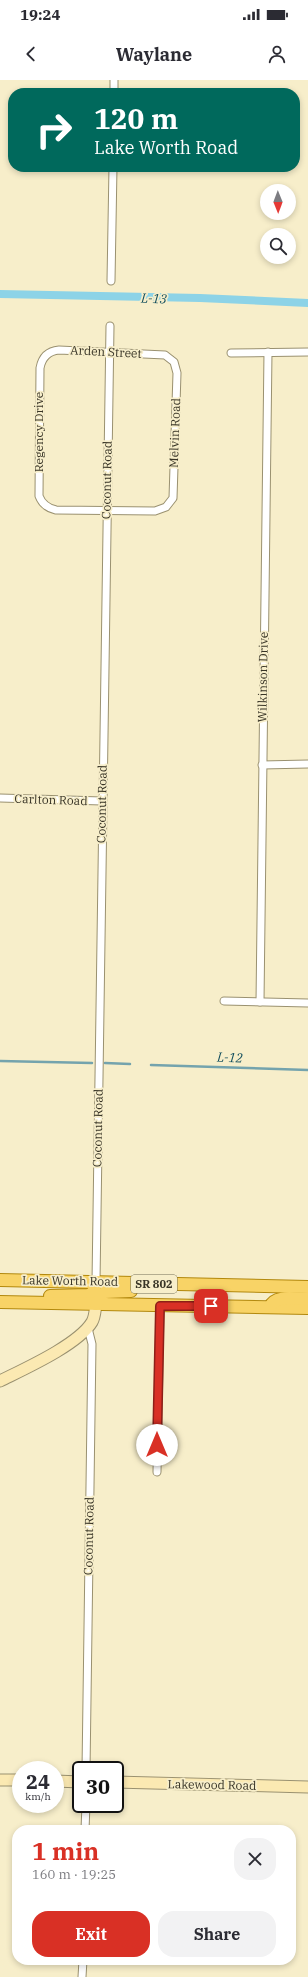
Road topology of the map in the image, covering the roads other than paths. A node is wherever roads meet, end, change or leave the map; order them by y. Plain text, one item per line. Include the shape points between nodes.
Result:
1 (113, 172) edge
2 (111, 281) dead end
3 (110, 326) dead end
4 (109, 352) junction
5 (268, 352) junction
6 (308, 352) edge
7 (231, 353) dead end
8 (44, 357) joint
9 (170, 358) joint
10 (107, 510) junction
11 (308, 764) edge
12 (262, 765) junction
13 (0, 798) edge
14 (102, 801) junction
15 (224, 1001) dead end
16 (260, 1002) junction
17 (308, 1003) edge
18 (0, 1280) edge
19 (96, 1282) junction
20 (156, 1284) junction
21 (308, 1287) edge
22 (308, 1300) edge
23 (0, 1302) edge
24 (30, 1303) junction
25 (96, 1304) junction
26 (160, 1306) junction
27 (270, 1308) junction
28 (308, 1308) edge
29 (88, 1328) junction
30 (0, 1381) edge
31 (157, 1472) dead end
32 (86, 1761) edge
33 (0, 1780) edge
34 (12, 1780) edge
35 (124, 1782) edge
36 (308, 1787) edge
37 (86, 1813) edge
38 (85, 1825) edge
39 (83, 1965) edge
40 (82, 1977) edge

1 - 2 street
3 - 4 street, Coconut Road
4 - 8 street, Arden Street via 53,350
4 - 9 street, Arden Street via 165,355
4 - 10 street, Coconut Road
5 - 6 street
5 - 7 street
5 - 12 street, Wilkinson Drive
8 - 10 street, Regency Drive via 40,368 39,496 45,506 56,510
9 - 10 street, Melvin Road via 177,373 173,498 166,508 155,511
10 - 14 street, Coconut Road
11 - 12 street
12 - 16 street, Wilkinson Drive
13 - 14 street, Carlton Road
14 - 19 street, Coconut Road
15 - 16 street
16 - 17 street
18 - 19 main road, Lake Worth Road / SR 802
19 - 20 main road, Lake Worth Road / SR 802
19 - 24 main road via 93,1293 88,1295 53,1295
20 - 21 main road, Lake Worth Road / SR 802
20 - 25 main road via 140,1291 105,1292
22 - 27 main road via 277,1299 272,1302
23 - 24 main road, Lake Worth Road / SR 802
24 - 25 main road, Lake Worth Road / SR 802
25 - 26 main road, Lake Worth Road / SR 802
25 - 29 street via 93,1320
26 - 27 main road, Lake Worth Road / SR 802
26 - 31 street
27 - 28 main road, Lake Worth Road / SR 802
29 - 30 street via 79,1337
29 - 32 street, Coconut Road via 92,1344
33 - 34 street
35 - 36 street, Lakewood Road
37 - 38 street
39 - 40 street

